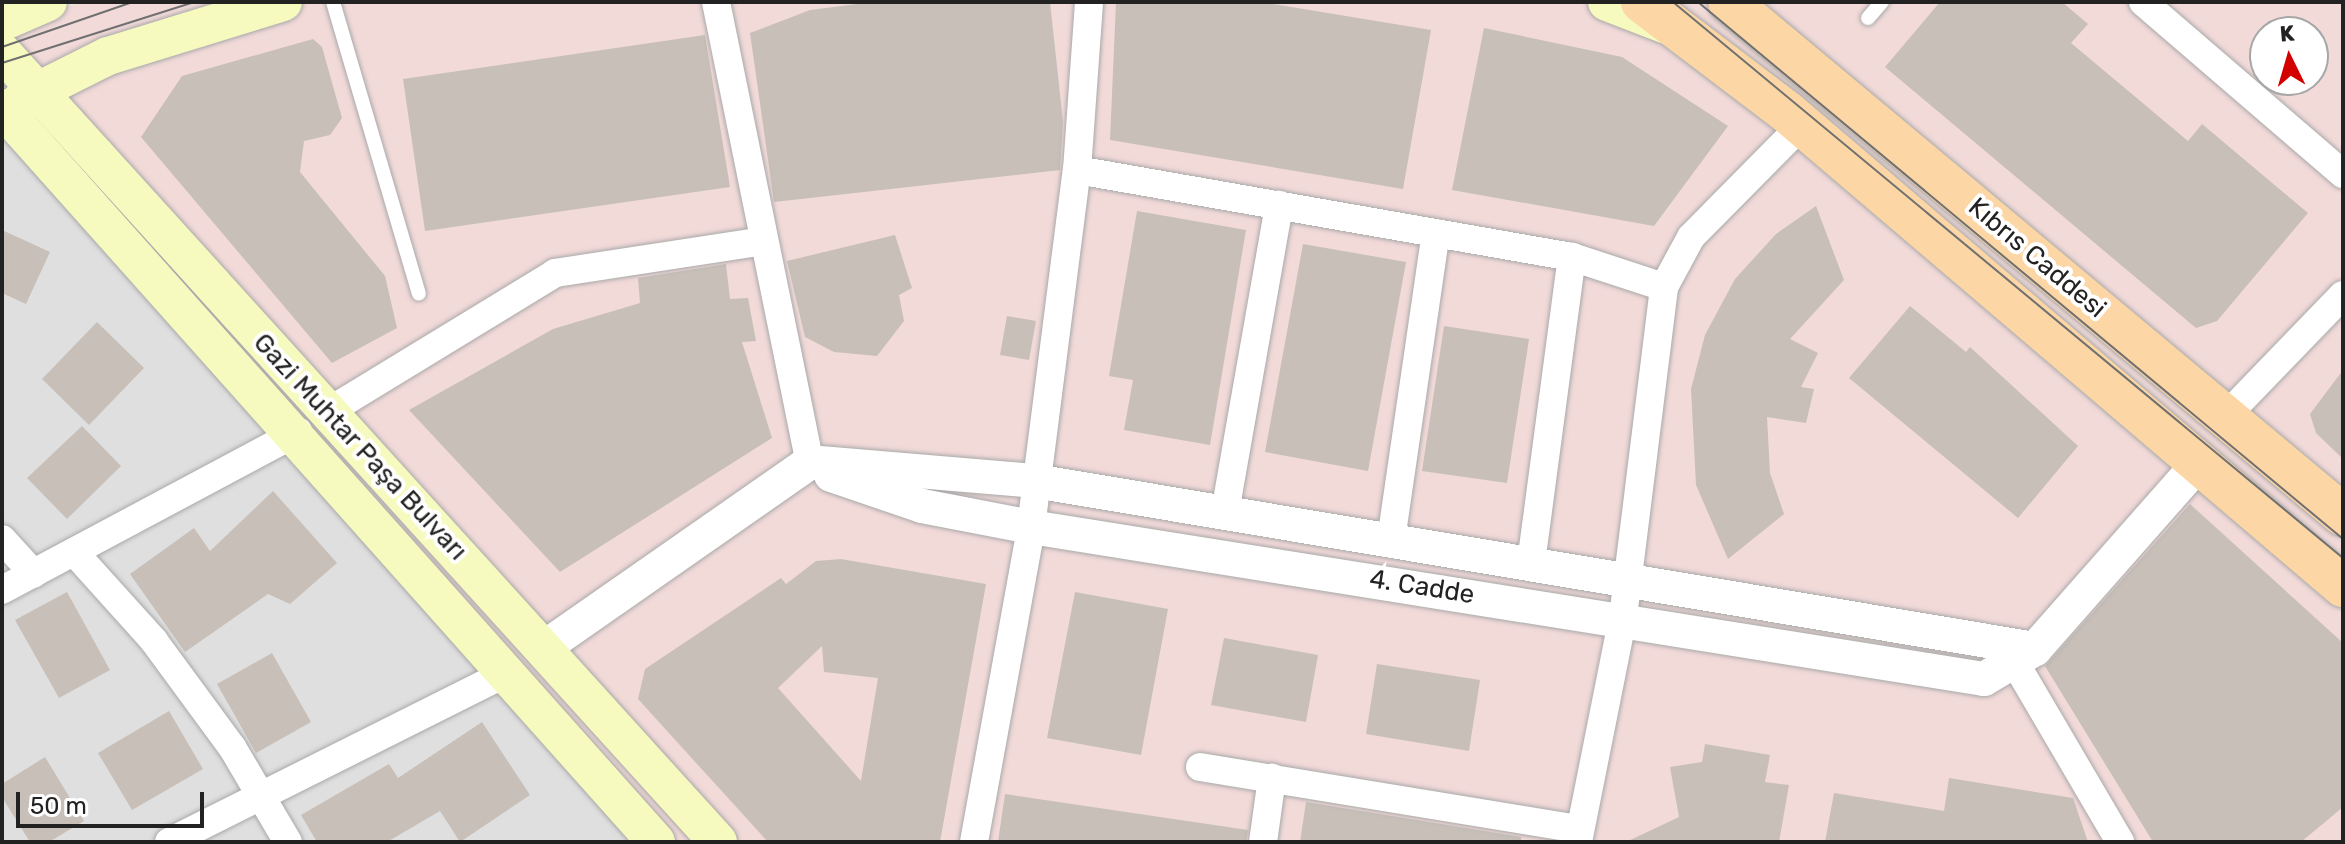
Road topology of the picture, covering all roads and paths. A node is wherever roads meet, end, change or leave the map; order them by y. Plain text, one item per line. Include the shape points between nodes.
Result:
1 (48, 2) edge
2 (283, 2) edge
3 (333, 2) edge
4 (716, 2) edge
5 (1089, 2) edge
6 (1607, 2) edge
7 (1729, 2) edge
8 (1882, 2) edge
9 (2143, 2) edge
10 (2177, 12) edge
11 (1654, 13) edge
12 (1868, 18) dead end
13 (2, 22) edge
14 (2, 52) edge
15 (42, 88) junction
16 (2, 108) edge
17 (1802, 125) junction
18 (1077, 170) junction
19 (2343, 174) edge
20 (1279, 205) junction
21 (1436, 233) junction
22 (763, 241) junction
23 (1572, 257) junction
24 (1664, 287) junction
25 (419, 294) dead end
26 (2343, 295) edge
27 (2226, 416) junction
28 (312, 423) junction
29 (2201, 461) junction
30 (810, 462) junction
31 (1035, 481) junction
32 (1225, 512) junction
33 (2343, 515) edge
34 (1031, 527) junction
35 (2, 539) edge
36 (1391, 540) junction
37 (74, 552) junction
38 (1531, 563) junction
39 (34, 574) junction
40 (1627, 577) junction
41 (2343, 586) edge
42 (2, 590) edge
43 (1623, 617) junction
44 (545, 647) junction
45 (2018, 651) junction
46 (509, 672) junction
47 (1200, 767) dead end
48 (1272, 778) junction
49 (261, 800) junction
50 (1579, 835) edge
51 (169, 842) edge
52 (288, 842) edge
53 (656, 842) edge
54 (718, 842) edge
55 (974, 842) edge
56 (1263, 842) edge
57 (2120, 842) edge

1 - 13 main road
2 - 15 main road via 108,56
3 - 25 lane
4 - 22 street
5 - 18 street
6 - 11 main road
7 - 27 main road, Kıbrıs Caddesi
8 - 12 lane
9 - 10 street
10 - 19 street
11 - 17 main road
14 - 15 main road, Gazi Muhtar Paşa Bulvarı
15 - 16 main road
15 - 28 main road, Gazi Muhtar Paşa Bulvarı
16 - 28 main road, Gazi Muhtar Paşa Bulvarı
17 - 24 street via 1691,237
17 - 29 main road
18 - 20 street
18 - 31 street
20 - 21 street
20 - 32 street
21 - 23 street
21 - 36 street
22 - 28 street via 555,273
22 - 30 street
23 - 24 street
23 - 38 street
24 - 40 street
26 - 27 street
27 - 33 main road, Kıbrıs Caddesi
28 - 37 street
28 - 44 main road, Gazi Muhtar Paşa Bulvarı
28 - 46 main road, Gazi Muhtar Paşa Bulvarı
29 - 41 main road
29 - 45 street
30 - 31 street
30 - 34 street, 4. Cadde via 842,481 922,506
30 - 44 street
31 - 32 street
31 - 34 street
32 - 36 street
34 - 43 street, 4. Cadde
34 - 55 street
35 - 39 street
36 - 38 street
37 - 39 street
37 - 49 street via 154,641
38 - 40 street
39 - 42 street
40 - 43 street
40 - 45 street
43 - 45 street, 4. Cadde via 1984,679
43 - 50 street
44 - 54 main road, Gazi Muhtar Paşa Bulvarı
45 - 57 street
46 - 49 street
46 - 53 main road, Gazi Muhtar Paşa Bulvarı
47 - 48 street
48 - 50 street
48 - 56 street
49 - 51 street
49 - 52 street

